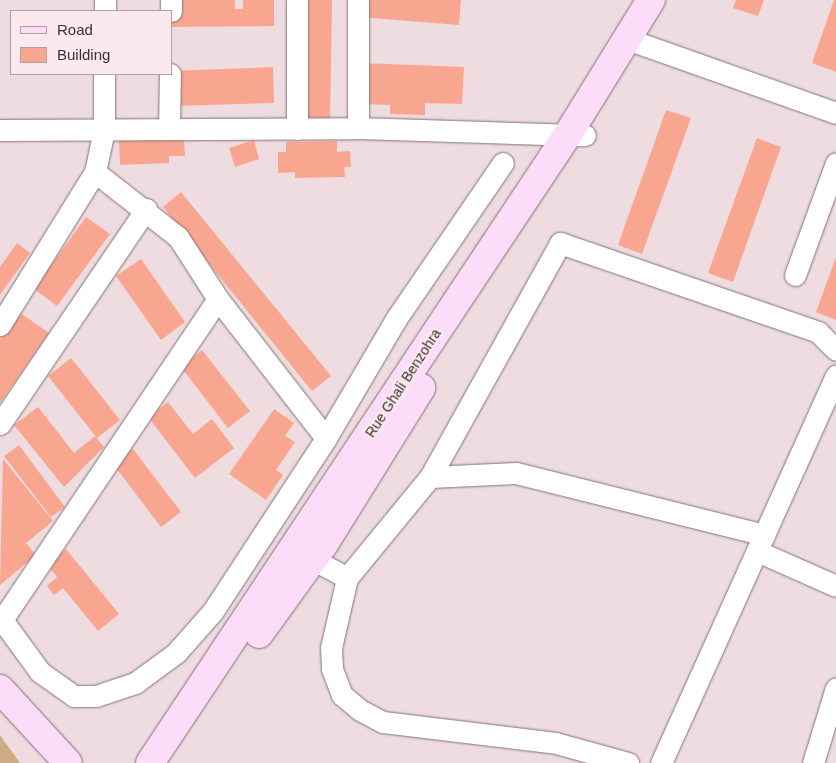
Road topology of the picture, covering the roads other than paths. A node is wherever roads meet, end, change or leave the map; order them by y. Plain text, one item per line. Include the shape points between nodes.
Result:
1 (297, 0) edge
2 (358, 0) edge
3 (651, 0) edge
4 (665, 0) edge
5 (636, 42) junction
6 (104, 75) edge
7 (170, 75) edge
8 (836, 113) edge
9 (358, 128) junction
10 (169, 129) junction
11 (297, 129) junction
12 (0, 130) edge
13 (104, 130) junction
14 (578, 133) junction
15 (503, 163) dead end
16 (836, 163) edge
17 (95, 172) junction
18 (146, 209) junction
19 (795, 274) dead end
20 (218, 300) junction
21 (0, 325) edge
22 (836, 350) edge
23 (836, 376) edge
24 (0, 424) edge
25 (326, 438) junction
26 (430, 477) junction
27 (760, 543) junction
28 (312, 559) junction
29 (347, 578) junction
30 (836, 586) edge
31 (1, 619) edge
32 (0, 688) edge
33 (836, 688) edge
34 (164, 758) edge
35 (60, 759) edge
36 (82, 763) edge
37 (131, 763) edge
38 (628, 763) edge
39 (661, 763) edge
40 (812, 763) edge

1 - 11 street
2 - 9 street
3 - 5 main road, Rue Ghali Benzohra
4 - 5 main road, Rue Ghali Benzohra
5 - 8 street
5 - 14 main road, Rue Ghali Benzohra
6 - 13 street
7 - 10 street
9 - 11 street
9 - 14 street
10 - 11 street
10 - 13 street
12 - 13 street
13 - 17 street
14 - 28 main road, Rue Ghali Benzohra
14 - 34 main road, Rue Ghali Benzohra
15 - 25 street via 396,318
16 - 19 street
17 - 18 street
17 - 21 street
18 - 20 street via 178,237
18 - 24 street
20 - 25 street
20 - 31 street
22 - 26 street via 818,332 560,243
23 - 27 street
25 - 31 street via 213,611 176,653 135,683 96,696 74,696 40,672
26 - 27 street via 516,473
26 - 29 street
27 - 30 street
27 - 39 street
28 - 29 street
28 - 34 main road, Rue Ghali Benzohra
29 - 38 street via 331,648 332,669 342,695 360,710 383,722 556,742
32 - 35 main road
33 - 40 street
34 - 37 main road
35 - 36 main road

